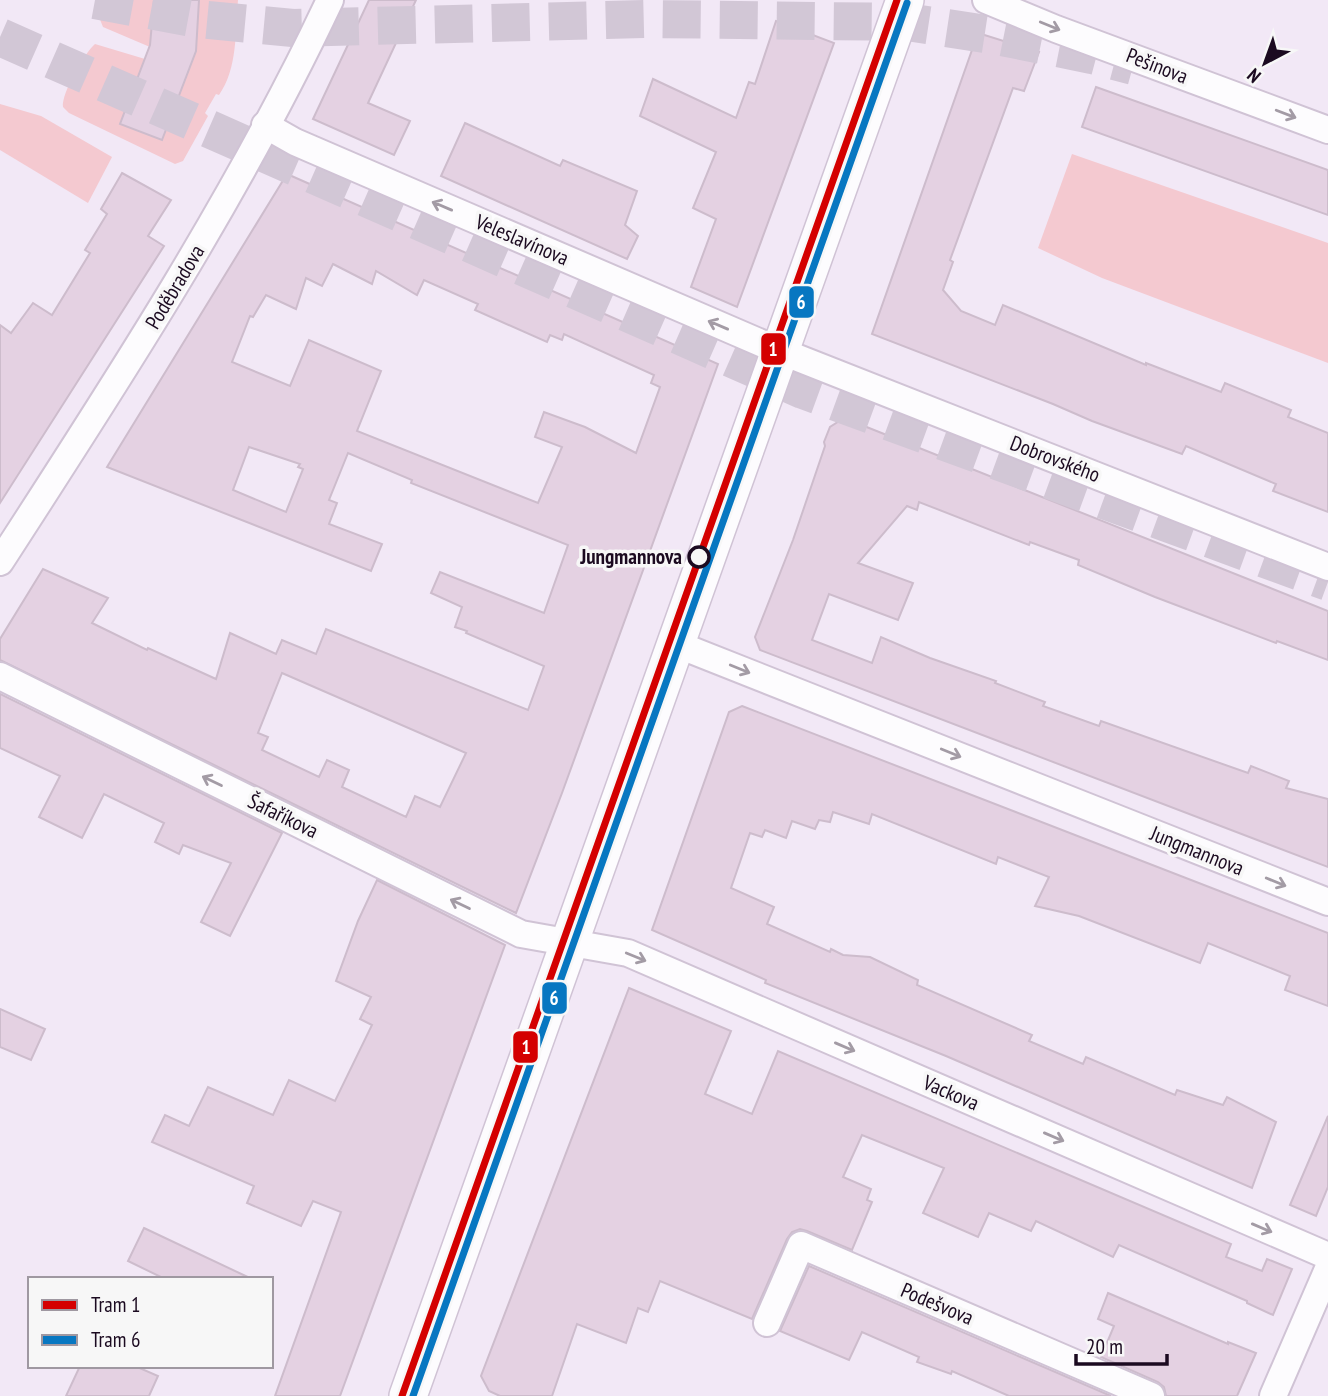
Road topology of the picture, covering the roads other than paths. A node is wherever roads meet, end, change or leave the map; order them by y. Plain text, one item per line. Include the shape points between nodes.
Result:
1 (330, 0) edge
2 (905, 0) edge
3 (986, 0) edge
4 (265, 125) junction
5 (1328, 130) edge
6 (781, 352) junction
7 (0, 562) edge
8 (1328, 567) edge
9 (676, 644) junction
10 (0, 676) edge
11 (1328, 902) edge
12 (570, 942) junction
13 (1328, 1256) edge
14 (1328, 1269) edge
15 (767, 1323) dead end
16 (412, 1395) edge
17 (1151, 1396) edge
18 (1273, 1396) edge

1 - 4 street, Poděbradova
2 - 6 street
3 -> 5 street, Pešinova
6 -> 4 street, Veleslavínova
4 - 7 street, Poděbradova via 190,263
6 - 8 street, Dobrovského
6 - 9 street
9 -> 11 street, Jungmannova
9 - 12 street
12 -> 10 street, Šafaříkova via 521,934
12 -> 13 street, Vackova via 628,953
12 - 16 street
14 - 18 street
15 - 17 street, Podešvova via 801,1245

